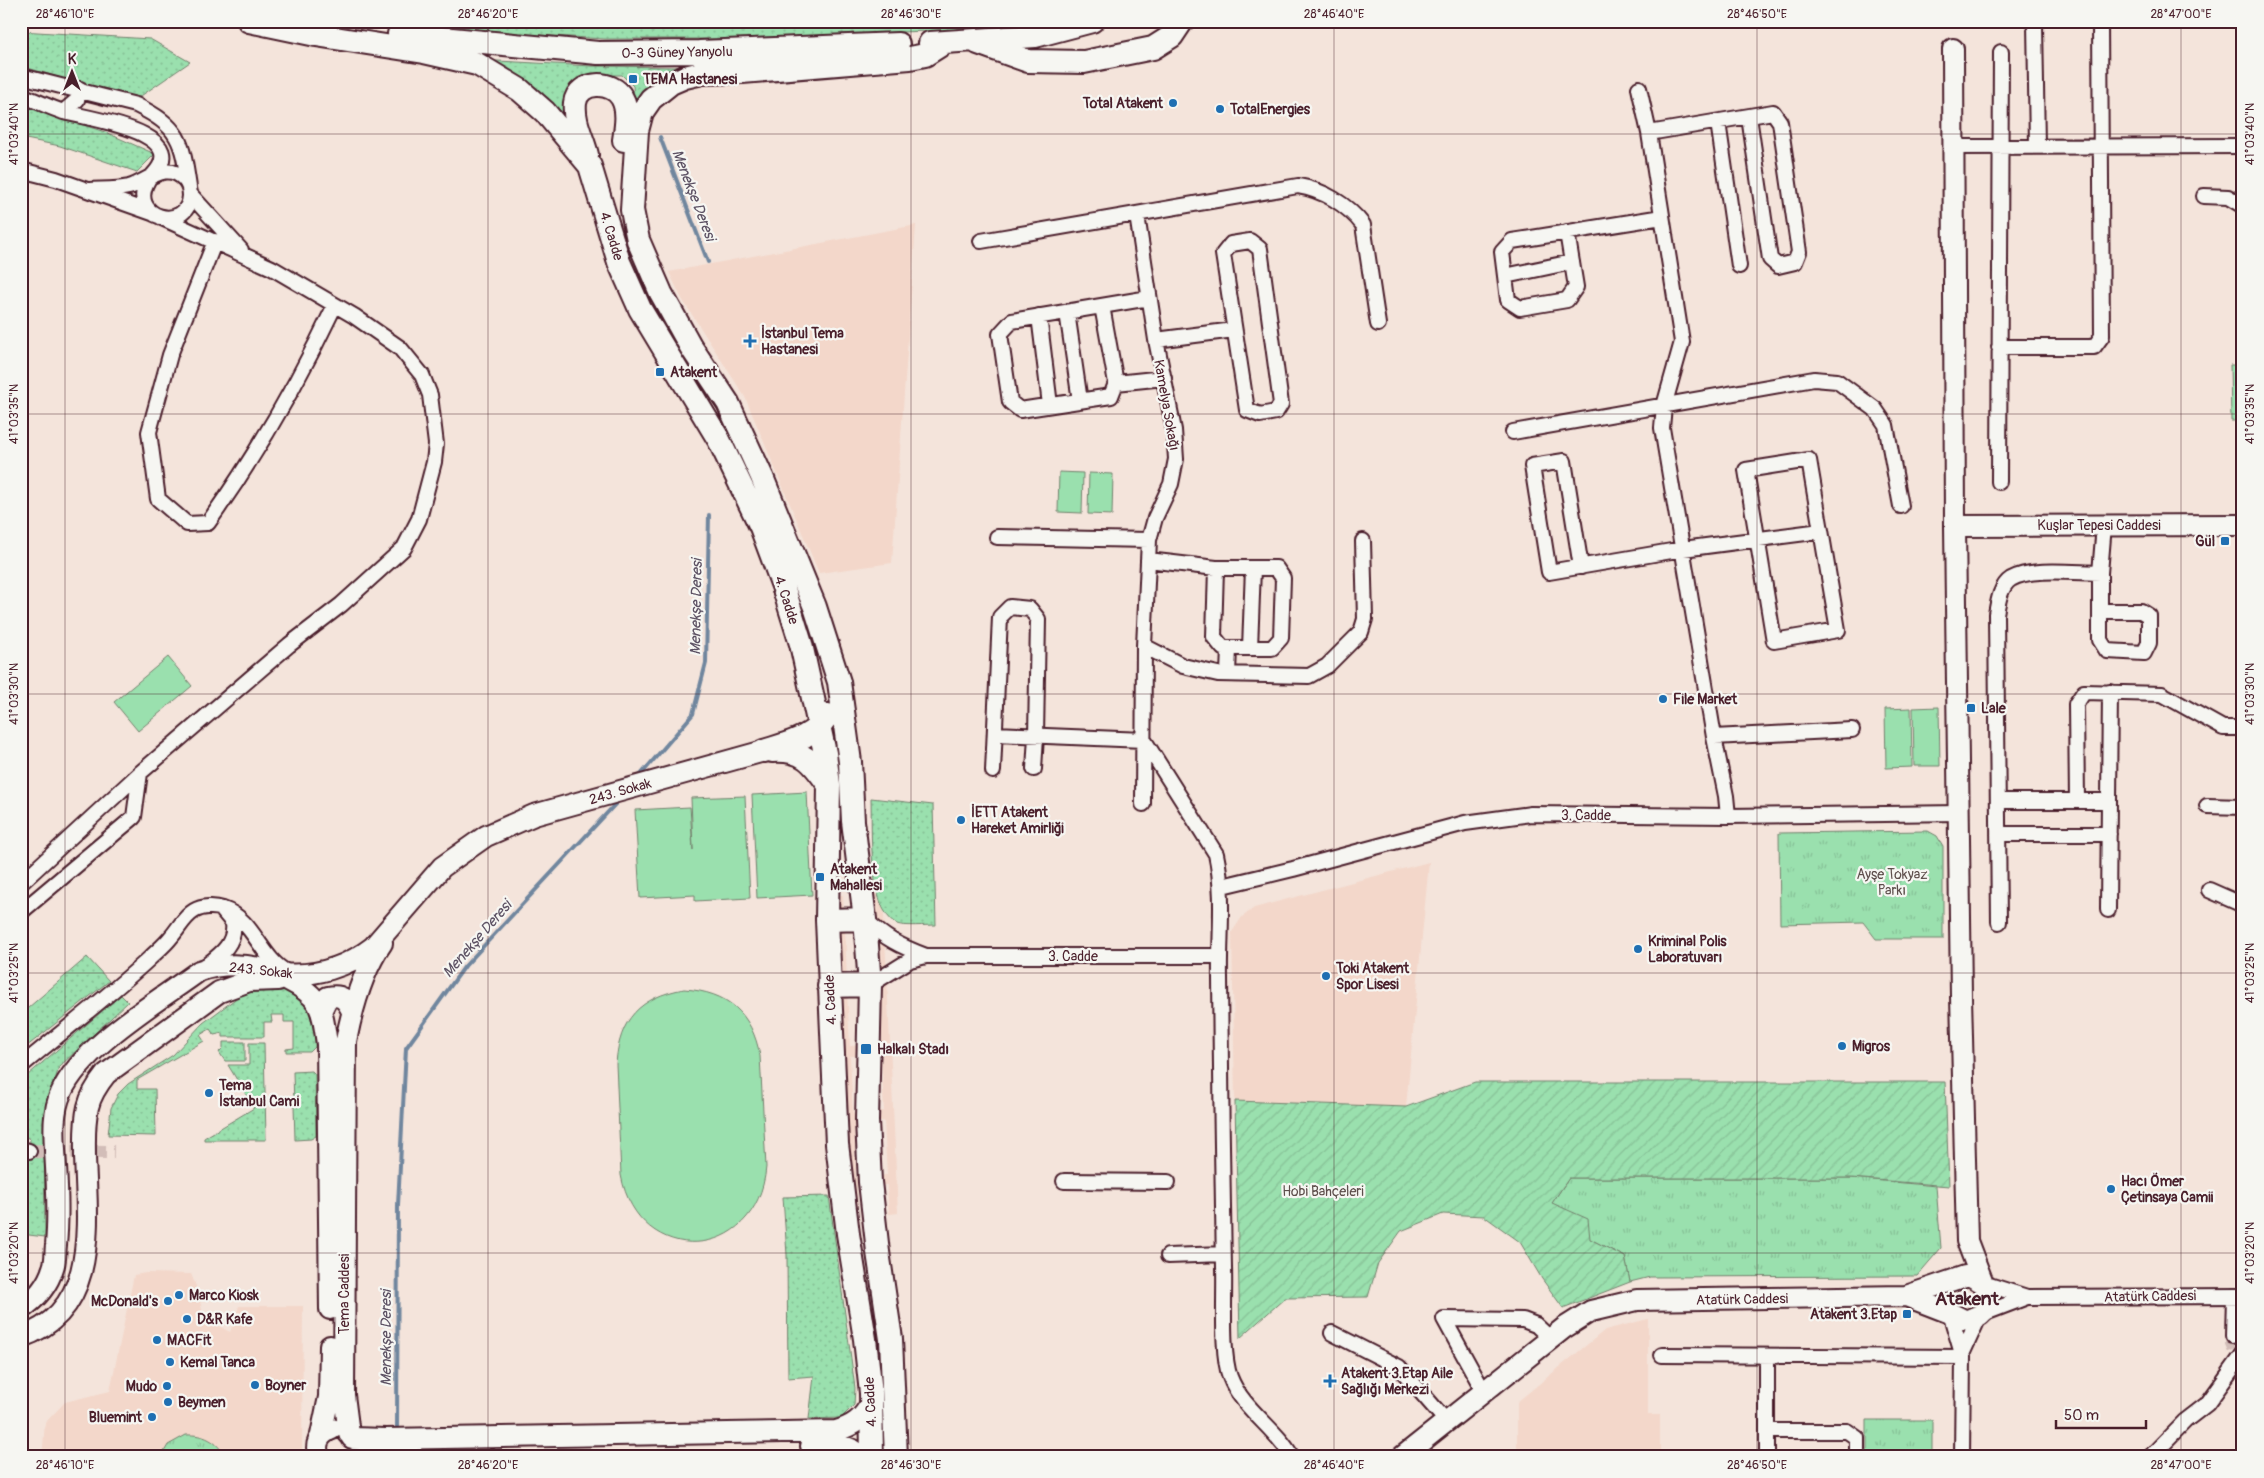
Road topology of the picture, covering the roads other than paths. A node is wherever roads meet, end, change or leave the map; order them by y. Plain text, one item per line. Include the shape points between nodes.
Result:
1 (249, 21) edge
2 (261, 21) edge
3 (1092, 21) edge
4 (1182, 21) edge
5 (2100, 21) edge
6 (2035, 23) dead end
7 (970, 40) junction
8 (944, 42) junction
9 (1953, 49) dead end
10 (2001, 52) dead end
11 (21, 76) edge
12 (1639, 88) dead end
13 (80, 89) junction
14 (21, 95) edge
15 (63, 112) junction
16 (1749, 117) junction
17 (1718, 122) junction
18 (1649, 133) junction
19 (2036, 146) junction
20 (2101, 146) junction
21 (2243, 146) edge
22 (1954, 147) junction
23 (2000, 147) junction
24 (590, 166) junction
25 (21, 170) edge
26 (150, 178) junction
27 (87, 190) junction
28 (190, 190) junction
29 (2204, 196) dead end
30 (2243, 206) edge
31 (632, 210) junction
32 (157, 215) junction
33 (1138, 215) junction
34 (1662, 217) junction
35 (1567, 232) junction
36 (214, 241) junction
37 (981, 241) dead end
38 (246, 256) junction
39 (1572, 262) junction
40 (1739, 266) dead end
41 (1505, 276) junction
42 (1149, 298) junction
43 (335, 305) junction
44 (1102, 306) junction
45 (1067, 312) junction
46 (1039, 316) junction
47 (1378, 324) dead end
48 (1234, 330) junction
49 (1156, 340) junction
50 (1999, 347) junction
51 (1164, 378) junction
52 (1116, 383) junction
53 (1080, 401) junction
54 (1050, 405) junction
55 (1664, 406) junction
56 (1514, 432) dead end
57 (1999, 482) dead end
58 (1901, 506) dead end
59 (2104, 525) junction
60 (2243, 525) edge
61 (1955, 526) junction
62 (1821, 531) junction
63 (997, 538) dead end
64 (1758, 539) junction
65 (1149, 540) junction
66 (1363, 541) dead end
67 (1683, 549) junction
68 (1148, 560) junction
69 (1216, 568) junction
70 (1253, 568) junction
71 (1581, 568) junction
72 (2100, 573) junction
73 (2100, 611) dead end
74 (1144, 646) junction
75 (1229, 648) junction
76 (1250, 648) junction
77 (1228, 674) junction
78 (839, 682) junction
79 (811, 684) junction
80 (2110, 692) junction
81 (821, 726) junction
82 (2243, 728) edge
83 (1852, 730) dead end
84 (996, 734) junction
85 (1036, 736) junction
86 (1714, 737) junction
87 (1144, 740) junction
88 (764, 751) junction
89 (1034, 769) dead end
90 (993, 771) dead end
91 (140, 773) junction
92 (828, 785) junction
93 (1998, 801) junction
94 (2077, 801) junction
95 (2109, 801) junction
96 (1143, 804) dead end
97 (106, 806) junction
98 (2208, 806) dead end
99 (2243, 807) edge
100 (1960, 813) junction
101 (1728, 816) junction
102 (134, 817) junction
103 (1998, 834) junction
104 (2109, 834) junction
105 (21, 883) edge
106 (1222, 886) junction
107 (2209, 890) dead end
108 (2243, 905) edge
109 (221, 908) junction
110 (2108, 910) dead end
111 (405, 911) junction
112 (21, 912) edge
113 (827, 920) junction
114 (865, 920) junction
115 (1999, 922) dead end
116 (375, 952) junction
117 (926, 956) junction
118 (1219, 956) junction
119 (200, 971) junction
120 (290, 977) junction
121 (870, 985) junction
122 (829, 986) junction
123 (321, 1011) junction
124 (352, 1011) junction
125 (21, 1066) edge
126 (86, 1176) junction
127 (56, 1177) junction
128 (1064, 1180) dead end
129 (1168, 1182) dead end
130 (57, 1213) junction
131 (86, 1213) junction
132 (1967, 1241) junction
133 (1224, 1254) junction
134 (1168, 1256) dead end
135 (1953, 1280) junction
136 (1983, 1283) junction
137 (1906, 1296) junction
138 (2238, 1296) edge
139 (2027, 1297) junction
140 (1609, 1307) junction
141 (21, 1309) edge
142 (1950, 1313) junction
143 (59, 1315) junction
144 (1980, 1315) junction
145 (1332, 1333) dead end
146 (2233, 1336) tunnel mouth
147 (21, 1338) edge
148 (1550, 1339) junction
149 (21, 1348) edge
150 (1963, 1354) junction
151 (1662, 1355) dead end
152 (1767, 1356) junction
153 (2239, 1357) tunnel mouth
154 (1488, 1397) junction
155 (871, 1403) junction
156 (1450, 1427) junction
157 (1767, 1431) junction
158 (321, 1435) junction
159 (352, 1446) edge
160 (1290, 1453) edge
161 (319, 1457) edge
162 (862, 1457) edge
163 (872, 1457) edge
164 (896, 1457) edge
165 (1302, 1457) edge
166 (1402, 1457) edge
167 (1424, 1457) edge
168 (1767, 1457) edge
169 (1854, 1457) edge
170 (1962, 1457) edge
171 (2150, 1457) edge

1 - 24 main road, 4. Cadde via 477,64 520,90 544,112
2 - 8 main road, O-3 Güney Yanyolu via 598,53
3 - 7 main road, O-3 Güney Yanyolu via 1035,36
4 - 7 main road via 1172,36 1153,48 1084,62 1028,61
5 - 20 street
6 - 19 street
7 - 8 main road, O-3 Güney Yanyolu
8 - 31 main road, 4. Cadde via 925,55 910,58 702,73 670,83 651,99 642,112 637,131
9 - 22 street
10 - 23 street
11 - 13 street
12 - 18 street
13 - 15 street via 77,100
13 - 28 street via 136,104 152,112 177,134 184,151
14 - 15 street
15 - 26 street via 112,122 154,141 160,147 163,160
16 - 16 street via 1770,259 1778,266 1795,262 1800,252 1780,122 1773,112
16 - 17 street
17 - 18 street
17 - 40 street
18 - 34 street
19 - 20 street
19 - 23 street
20 - 21 street
20 - 50 street via 2102,336 2094,347
22 - 23 street
22 - 61 street
23 - 50 street
24 - 31 main road via 576,120 576,97 583,89 605,85 616,89 626,108 625,168
24 - 79 main road, 4. Cadde via 619,262 640,309 720,440 761,527 783,586
25 - 27 street
26 - 27 street via 127,188
26 - 28 street via 167,171 174,172 186,180
26 - 32 street via 143,194 147,208
27 - 32 street
28 - 32 street via 186,208 181,213
28 - 38 street
29 - 30 street via 2228,198
31 - 78 main road, 4. Cadde via 638,240 661,293 728,403 762,477 815,607
32 - 36 street
33 - 37 street
33 - 42 street, Kamelya Sokağı
33 - 47 street via 1298,186 1316,189 1353,212 1363,225
34 - 35 street
34 - 55 street via 1682,342
35 - 39 street
35 - 41 street via 1512,241 1502,252
36 - 38 street
36 - 43 street via 170,355 149,432 158,499 187,524 208,523 234,486 310,357
38 - 43 street
39 - 41 street
39 - 41 street via 1576,287 1567,300 1520,308 1508,300
42 - 44 street
42 - 49 street, Kamelya Sokağı
43 - 91 street via 400,348 422,375 430,395 436,444 419,519 404,548 385,566
44 - 45 street
44 - 52 street
45 - 46 street
45 - 53 street
46 - 54 street
46 - 54 street via 1012,321 1000,334 1010,402 1020,410
48 - 48 street via 1222,254 1231,244 1250,241 1260,249 1281,404 1276,412 1260,415 1247,410
48 - 49 street
49 - 51 street, Kamelya Sokağı
50 - 57 street
51 - 52 street
51 - 65 street, Kamelya Sokağı via 1176,459 1172,484 1154,518
52 - 53 street via 1111,396
53 - 54 street
55 - 56 street
55 - 58 street via 1814,380 1837,381 1875,409 1886,425
55 - 67 street via 1662,428
59 - 60 street, Kuşlar Tepesi Caddesi
59 - 61 street, Kuşlar Tepesi Caddesi
59 - 72 street
61 - 100 street
62 - 64 street
62 - 64 street via 1809,460 1746,470
62 - 64 street via 1838,630 1774,641
63 - 65 street
64 - 67 street
65 - 68 street, Kamelya Sokağı
66 - 77 street via 1365,619 1362,632 1355,639 1327,666 1309,676
67 - 71 street
67 - 86 street
68 - 69 street
68 - 74 street, Kamelya Sokağı
69 - 70 street
69 - 75 street via 1214,637 1222,648
70 - 76 street
70 - 76 street via 1276,568 1283,578 1281,638 1272,648
71 - 71 street via 1549,572 1532,466 1564,461
72 - 73 street
72 - 93 street via 2030,573 2010,580 2001,593 1996,614
74 - 77 street via 1183,666
74 - 87 street, Kamelya Sokağı
75 - 76 street
75 - 77 street
78 - 81 main road via 836,698
78 - 114 main road, 4. Cadde
79 - 81 main road, 4. Cadde
79 - 88 main road via 805,720 796,733
80 - 82 street via 2162,694 2223,728
80 - 94 street via 2084,692 2076,704
80 - 95 street
81 - 88 main road via 806,737
81 - 92 main road, 4. Cadde
83 - 86 street
84 - 85 street
84 - 85 street via 1000,617 1010,608 1030,609 1038,619
84 - 90 street
85 - 87 street
85 - 89 street
86 - 101 street
87 - 96 street, Kamelya Sokağı
87 - 106 street via 1216,854
88 - 92 main road via 800,753 813,763
88 - 111 street, 243. Sokak via 534,815 486,836 442,867
91 - 97 street
91 - 102 street
92 - 113 main road, 4. Cadde
93 - 94 street
93 - 103 street
94 - 95 street
95 - 104 street
97 - 102 street via 123,806
97 - 105 street
98 - 99 street
100 - 101 street, 3. Cadde
100 - 132 street
101 - 106 street, 3. Cadde via 1532,814 1465,823
102 - 112 street
103 - 104 street
103 - 115 street
104 - 110 street
106 - 118 street
107 - 108 street
109 - 119 street via 233,923 232,939 227,948
109 - 120 street via 234,913 249,928
109 - 125 street via 194,911 123,982
111 - 116 street
111 - 120 street, 243. Sokak via 360,957 338,967
113 - 114 main road
113 - 122 main road, 4. Cadde
114 - 117 street via 880,935
114 - 121 main road, 4. Cadde
116 - 120 street, 243. Sokak via 348,971 329,976
116 - 124 street, Tema Caddesi
117 - 118 street, 3. Cadde
117 - 121 street via 910,960
118 - 133 street
119 - 120 street, 243. Sokak via 213,966 236,965
119 - 127 street, 243. Sokak via 96,1048 76,1068 60,1094 55,1112
120 - 123 street via 310,993
120 - 126 street, 243. Sokak via 249,981 219,992 106,1074 88,1106
121 - 122 main road
121 - 164 main road, 4. Cadde via 867,1121 870,1182 891,1339
122 - 155 main road, 4. Cadde via 837,1144
123 - 124 street via 328,997 342,996
123 - 158 street via 328,1061 330,1294 329,1397
124 - 159 street, Tema Caddesi via 346,1041 344,1153 344,1396
126 - 127 street via 80,1184 71,1187
126 - 131 street, 243. Sokak
127 - 130 street, 243. Sokak
128 - 129 street
130 - 131 street via 71,1202 80,1205
130 - 141 street, 243. Sokak via 54,1267 34,1300
131 - 143 street, 243. Sokak via 85,1262 76,1290
132 - 135 street
132 - 136 street
133 - 134 street
133 - 160 street via 1229,1374 1235,1390
135 - 136 street via 1971,1276
135 - 137 street
135 - 142 street via 1944,1300
136 - 139 street
136 - 144 street via 1988,1303
137 - 140 street, Atatürk Caddesi via 1637,1300
137 - 142 street
138 - 139 street, Atatürk Caddesi
138 - 146 street
139 - 144 street
140 - 148 street, Atatürk Caddesi via 1578,1318
140 - 154 street, Atatürk Caddesi
142 - 144 street via 1962,1319
142 - 150 street
143 - 147 street, 243. Sokak
143 - 149 street via 35,1340
144 - 150 street
145 - 156 street via 1399,1366
148 - 154 street, Atatürk Caddesi
148 - 154 street via 1536,1326 1523,1320 1444,1319
150 - 152 street
150 - 170 street
151 - 152 street
152 - 157 street
153 - 171 street via 2206,1404
154 - 156 street, Atatürk Caddesi
155 - 159 street via 861,1418 836,1431 406,1439
155 - 163 main road, 4. Cadde
156 - 166 street, Atatürk Caddesi
156 - 167 street, Atatürk Caddesi
157 - 168 street
157 - 169 street via 1847,1431 1857,1438
158 - 159 street via 339,1429
158 - 161 street via 317,1445
159 - 162 street via 386,1453 841,1445
160 - 165 street

